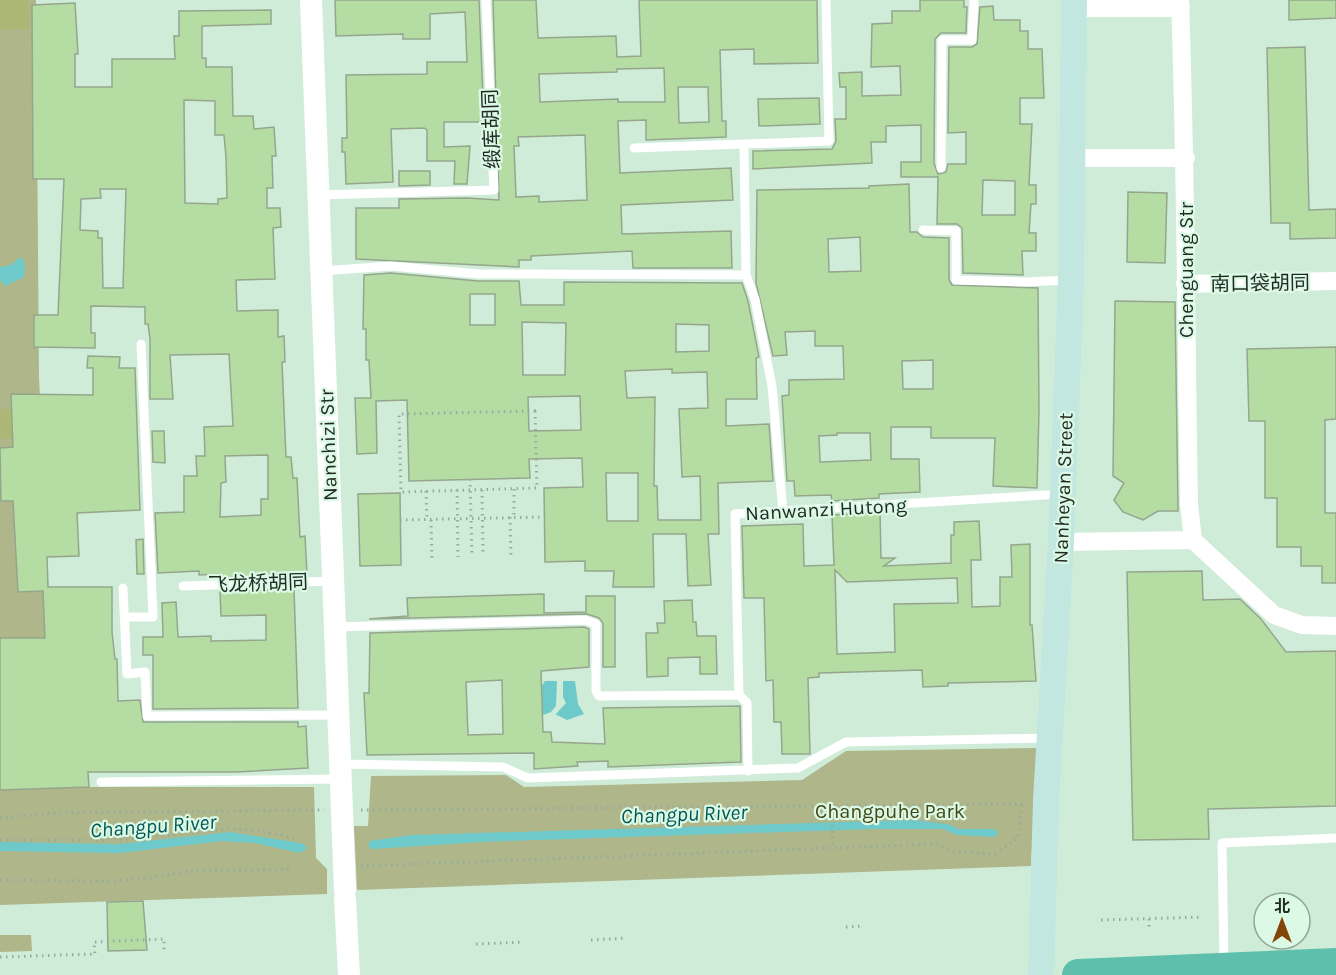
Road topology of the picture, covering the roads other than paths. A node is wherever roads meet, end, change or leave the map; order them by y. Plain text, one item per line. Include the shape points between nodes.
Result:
1 (311, 0) edge
2 (486, 0) edge
3 (826, 0) edge
4 (974, 0) edge
5 (1074, 4) edge
6 (1180, 4) edge
7 (744, 144) junction
8 (634, 148) dead end
9 (1074, 158) junction
10 (1186, 158) junction
11 (941, 168) dead end
12 (318, 195) junction
13 (923, 230) dead end
14 (321, 271) junction
15 (746, 275) junction
16 (1071, 280) junction
17 (1336, 281) edge
18 (1185, 284) junction
19 (141, 344) dead end
20 (1062, 494) junction
21 (783, 513) junction
22 (1193, 540) junction
23 (1061, 542) junction
24 (333, 581) junction
25 (183, 586) dead end
26 (123, 588) dead end
27 (125, 617) junction
28 (1336, 626) edge
29 (335, 627) junction
30 (739, 695) junction
31 (338, 715) junction
32 (1050, 738) junction
33 (748, 771) junction
34 (340, 772) junction
35 (101, 782) dead end
36 (1336, 838) edge
37 (1336, 964) edge
38 (1224, 968) junction
39 (349, 975) edge
40 (1041, 975) edge
41 (1078, 975) edge

1 - 12 street, Nanchizi Str
2 - 12 lane, 缎库胡同 via 494,190
3 - 7 lane via 829,141
4 - 11 lane via 972,40 942,40
5 - 6 street
5 - 9 main road, Nanheyan Street
6 - 10 street, Chenguang Str
7 - 8 lane
7 - 15 lane
9 - 10 street
9 - 16 main road, Nanheyan Street
10 - 18 street, Chenguang Str
12 - 14 street, Nanchizi Str
13 - 16 lane via 956,231 956,280
14 - 15 lane via 391,266 480,274
14 - 24 street, Nanchizi Str
15 - 21 lane via 755,299 772,386
16 - 20 main road, Nanheyan Street
17 - 18 street, 南口袋胡同
18 - 22 street, Chenguang Str
19 - 27 lane via 153,617
20 - 21 lane, Nanwanzi Hutong
20 - 23 main road, Nanheyan Street
21 - 30 lane, Nanwanzi Hutong via 735,514
22 - 23 street
22 - 28 street via 1274,615 1302,625
23 - 32 main road, Nanheyan Street
24 - 25 lane, 飞龙桥胡同
24 - 29 street, Nanchizi Str
26 - 27 lane
27 - 31 lane via 127,674 144,672 147,716
29 - 30 lane via 585,620 596,624 596,691 600,696
29 - 31 street, Nanchizi Str
30 - 33 lane via 747,703
31 - 34 street, Nanchizi Str
32 - 33 lane via 846,742 798,768
32 - 40 main road, Nanheyan Street via 1034,803
33 - 34 lane via 528,778 503,767
34 - 35 lane
34 - 39 street, Nanchizi Str
36 - 38 lane via 1222,843
37 - 38 highway
38 - 41 highway

